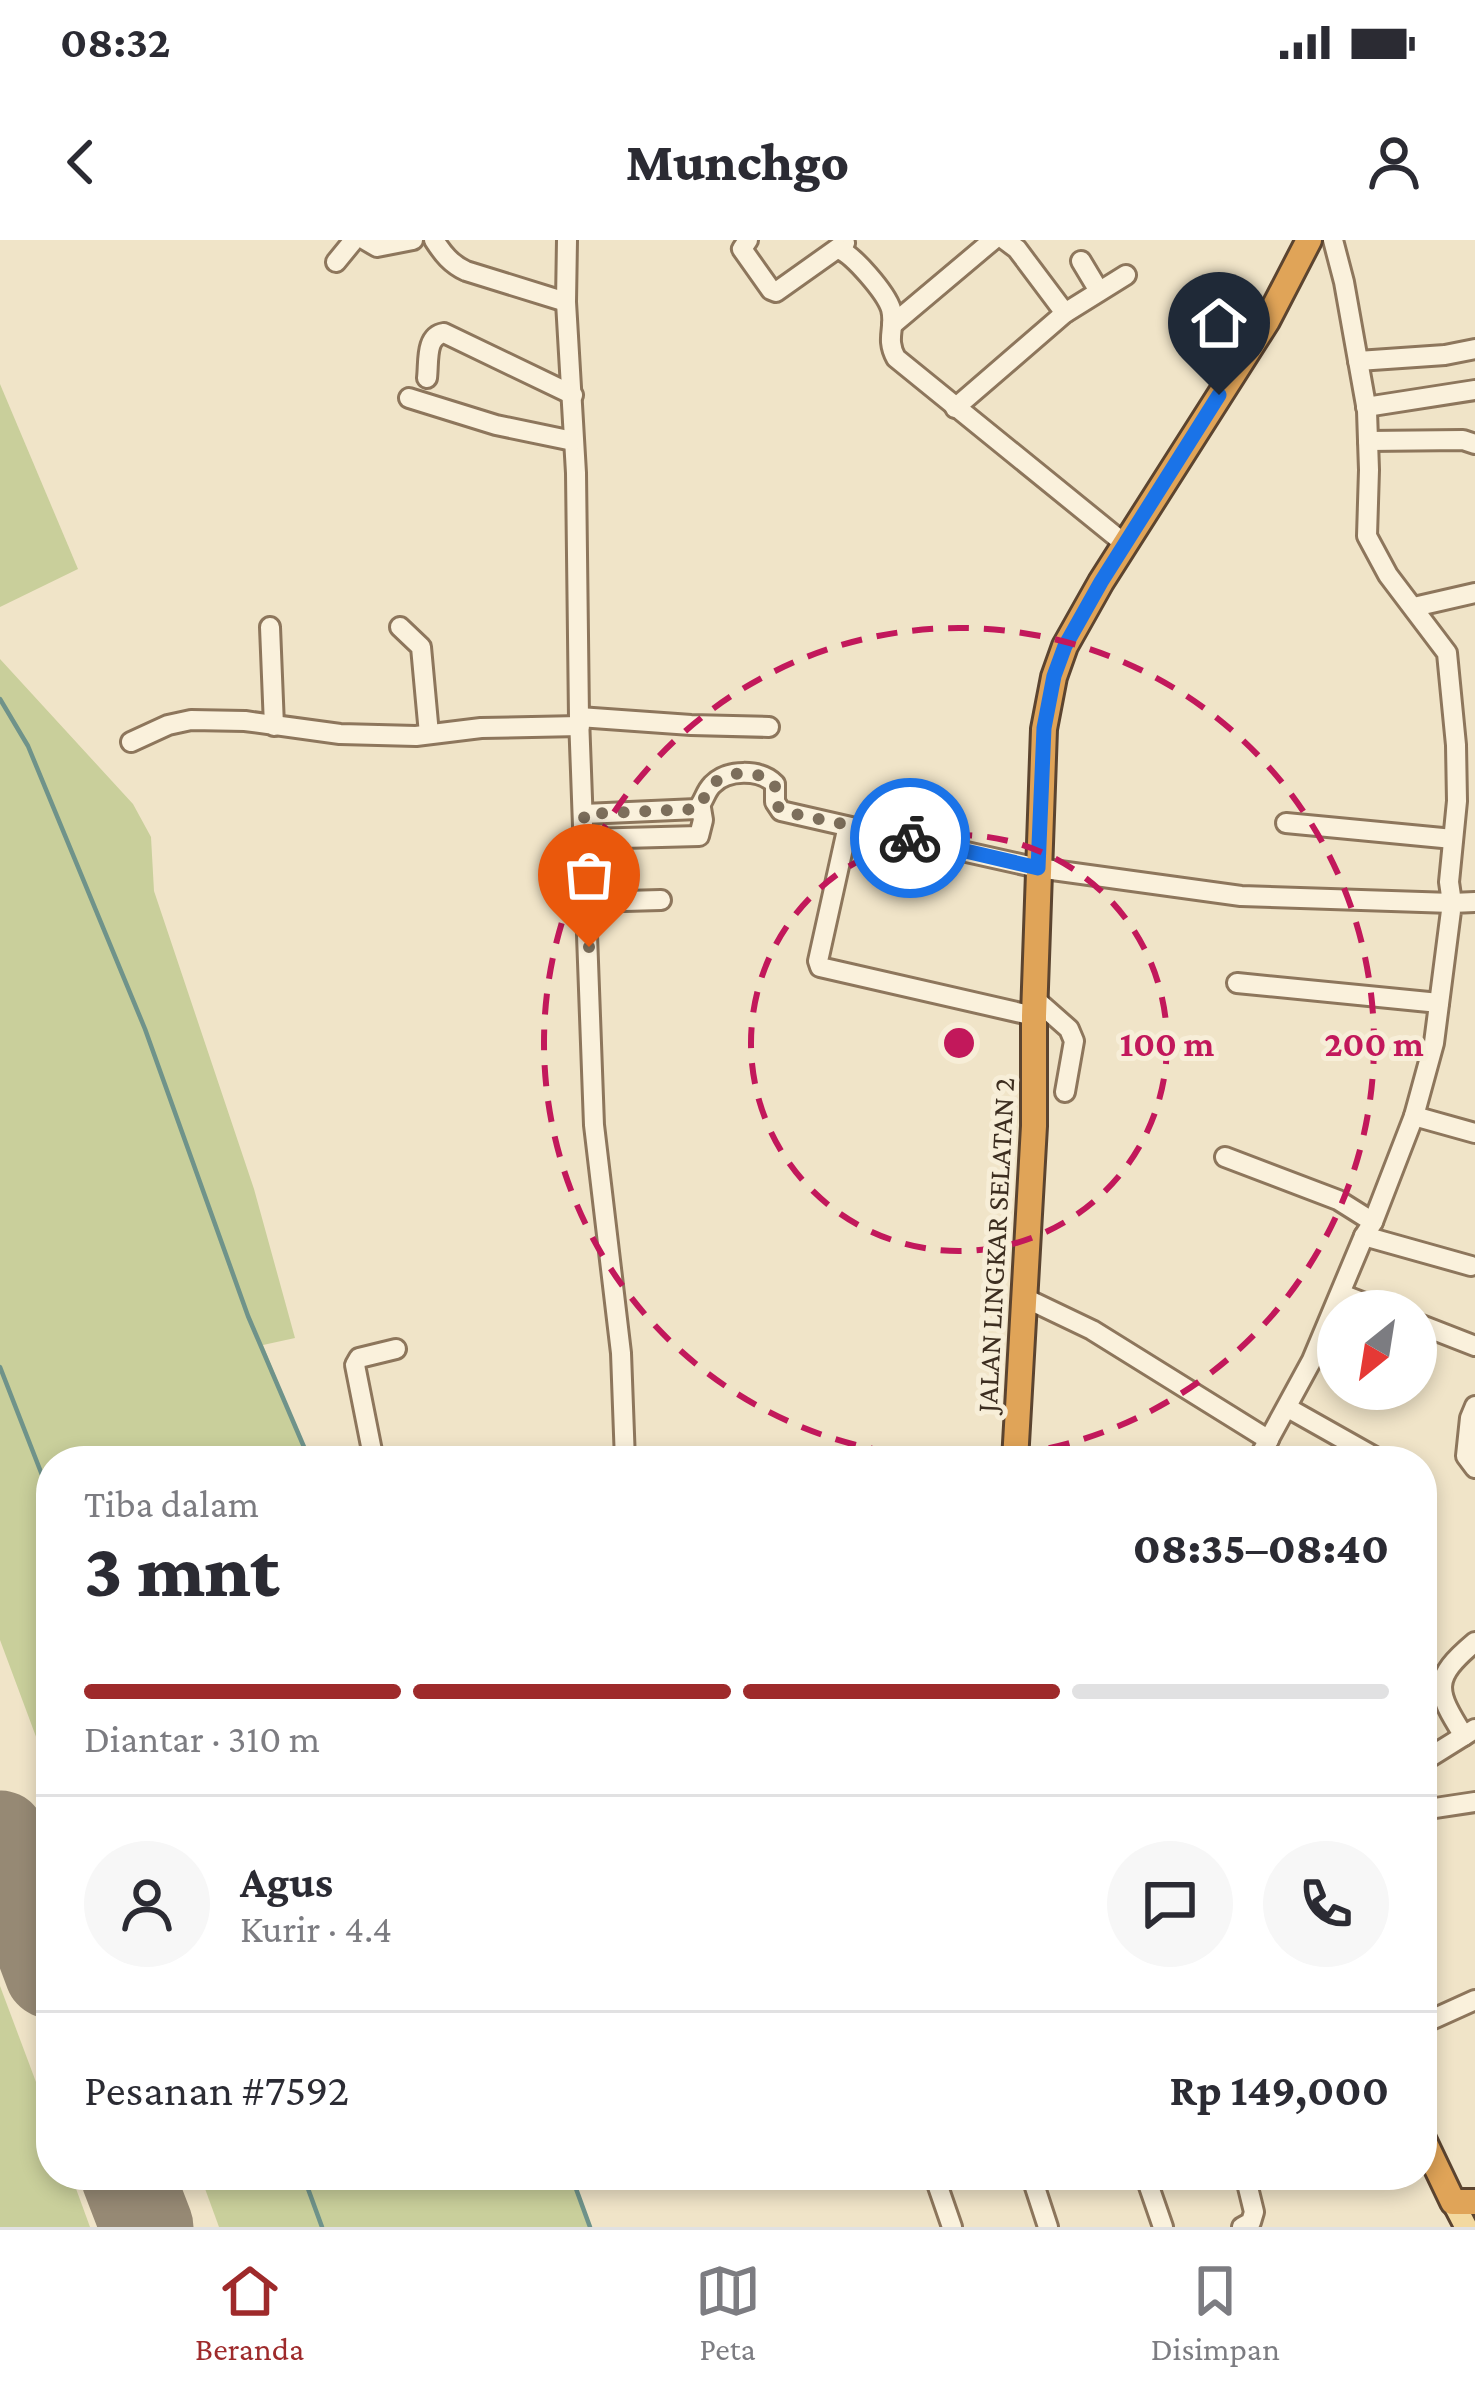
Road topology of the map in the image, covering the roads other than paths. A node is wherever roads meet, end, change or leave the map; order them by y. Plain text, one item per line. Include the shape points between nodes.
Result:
1 (355, 240) edge
2 (365, 240) edge
3 (413, 240) edge
4 (434, 240) edge
5 (567, 240) edge
6 (748, 240) edge
7 (993, 240) edge
8 (1005, 240) edge
9 (1309, 240) edge
10 (1333, 240) edge
11 (843, 245) edge
12 (1081, 261) dead end
13 (335, 262) dead end
14 (1126, 275) dead end
15 (1099, 292) junction
16 (566, 302) junction
17 (1065, 313) junction
18 (892, 325) junction
19 (1475, 350) edge
20 (1358, 361) junction
21 (427, 378) dead end
22 (1475, 390) edge
23 (573, 395) junction
24 (409, 398) dead end
25 (1366, 407) junction
26 (955, 408) junction
27 (573, 441) junction
28 (1368, 442) junction
29 (1475, 444) edge
30 (1125, 544) junction
31 (1475, 593) edge
32 (1414, 607) junction
33 (270, 627) dead end
34 (400, 627) dead end
35 (579, 722) junction
36 (274, 726) junction
37 (769, 727) dead end
38 (430, 734) junction
39 (131, 742) dead end
40 (700, 808) junction
41 (584, 814) junction
42 (1286, 823) dead end
43 (851, 827) junction
44 (1453, 838) junction
45 (585, 839) junction
46 (1038, 868) junction
47 (661, 900) dead end
48 (588, 902) junction
49 (1475, 902) edge
50 (1452, 903) junction
51 (1237, 983) dead end
52 (1439, 1003) junction
53 (1035, 1007) junction
54 (1065, 1092) dead end
55 (1414, 1116) junction
56 (1475, 1133) edge
57 (1225, 1157) dead end
58 (1369, 1229) junction
59 (1471, 1266) dead end
60 (1343, 1290) edge
61 (1023, 1297) junction
62 (1437, 1331) edge
63 (1317, 1346) edge
64 (1475, 1346) edge
65 (396, 1349) dead end
66 (1475, 1406) edge
67 (1288, 1408) junction
68 (1269, 1440) junction
69 (371, 1446) edge
70 (624, 1446) edge
71 (1016, 1446) edge
72 (1266, 1446) edge
73 (1355, 1446) edge
74 (1475, 1468) edge
75 (1475, 1642) edge
76 (1469, 1733) edge
77 (1437, 1753) edge
78 (1475, 1802) edge
79 (1437, 1808) edge
80 (1475, 2000) edge
81 (1437, 2017) edge
82 (1437, 2160) edge
83 (939, 2190) edge
84 (1036, 2190) edge
85 (1150, 2190) edge
86 (1249, 2190) edge
87 (1464, 2202) edge
88 (952, 2227) edge
89 (1048, 2227) edge
90 (1163, 2227) edge
91 (1242, 2227) edge
92 (1466, 2227) edge

1 - 13 street
2 - 3 street via 376,247
4 - 16 street via 466,271
5 - 16 street
6 - 11 street via 742,249 773,291
7 - 18 street
8 - 17 street
9 - 30 highway, JALAN LINGKAR SELATAN 2 via 1267,321
10 - 20 street
11 - 18 street via 890,305
12 - 15 street
14 - 15 street
15 - 17 street
16 - 23 street
17 - 26 street
18 - 26 street via 896,358
19 - 20 street
20 - 25 street
21 - 23 street via 432,340 444,333
22 - 25 street
23 - 27 street
24 - 27 street
25 - 28 street
26 - 30 street
27 - 35 street
28 - 29 street
28 - 32 street via 1367,536
30 - 46 highway, JALAN LINGKAR SELATAN 2 via 1054,676
31 - 32 street
32 - 44 street via 1447,653 1456,745
33 - 36 street
34 - 38 street via 421,647
35 - 37 street
35 - 38 street
35 - 41 street
36 - 38 street
36 - 39 street via 191,720
40 - 41 street
40 - 43 street via 721,779 763,774 775,784 781,811
40 - 45 street via 699,836
41 - 45 street
42 - 44 street
43 - 46 street
43 - 53 street via 820,967
44 - 50 street
45 - 48 street
46 - 50 street via 1241,896
46 - 53 highway, JALAN LINGKAR SELATAN 2
47 - 48 street
48 - 70 street via 594,1125
49 - 50 street
50 - 52 street
51 - 52 street
52 - 55 street
53 - 54 street via 1074,1040
53 - 61 highway, JALAN LINGKAR SELATAN 2
55 - 56 street
55 - 58 street
57 - 58 street via 1338,1201
58 - 59 street
58 - 60 street
61 - 68 street via 1092,1330
61 - 71 highway, JALAN LINGKAR SELATAN 2
62 - 64 street
63 - 67 street
65 - 69 street via 355,1365
66 - 74 street via 1466,1456
67 - 68 street
67 - 73 street
68 - 72 street
75 - 76 street via 1448,1666 1442,1685 1443,1703
76 - 77 street
78 - 79 street
80 - 81 street
82 - 87 highway
83 - 88 street
84 - 89 street
85 - 90 street
86 - 91 street via 1254,2212
87 - 92 main road

